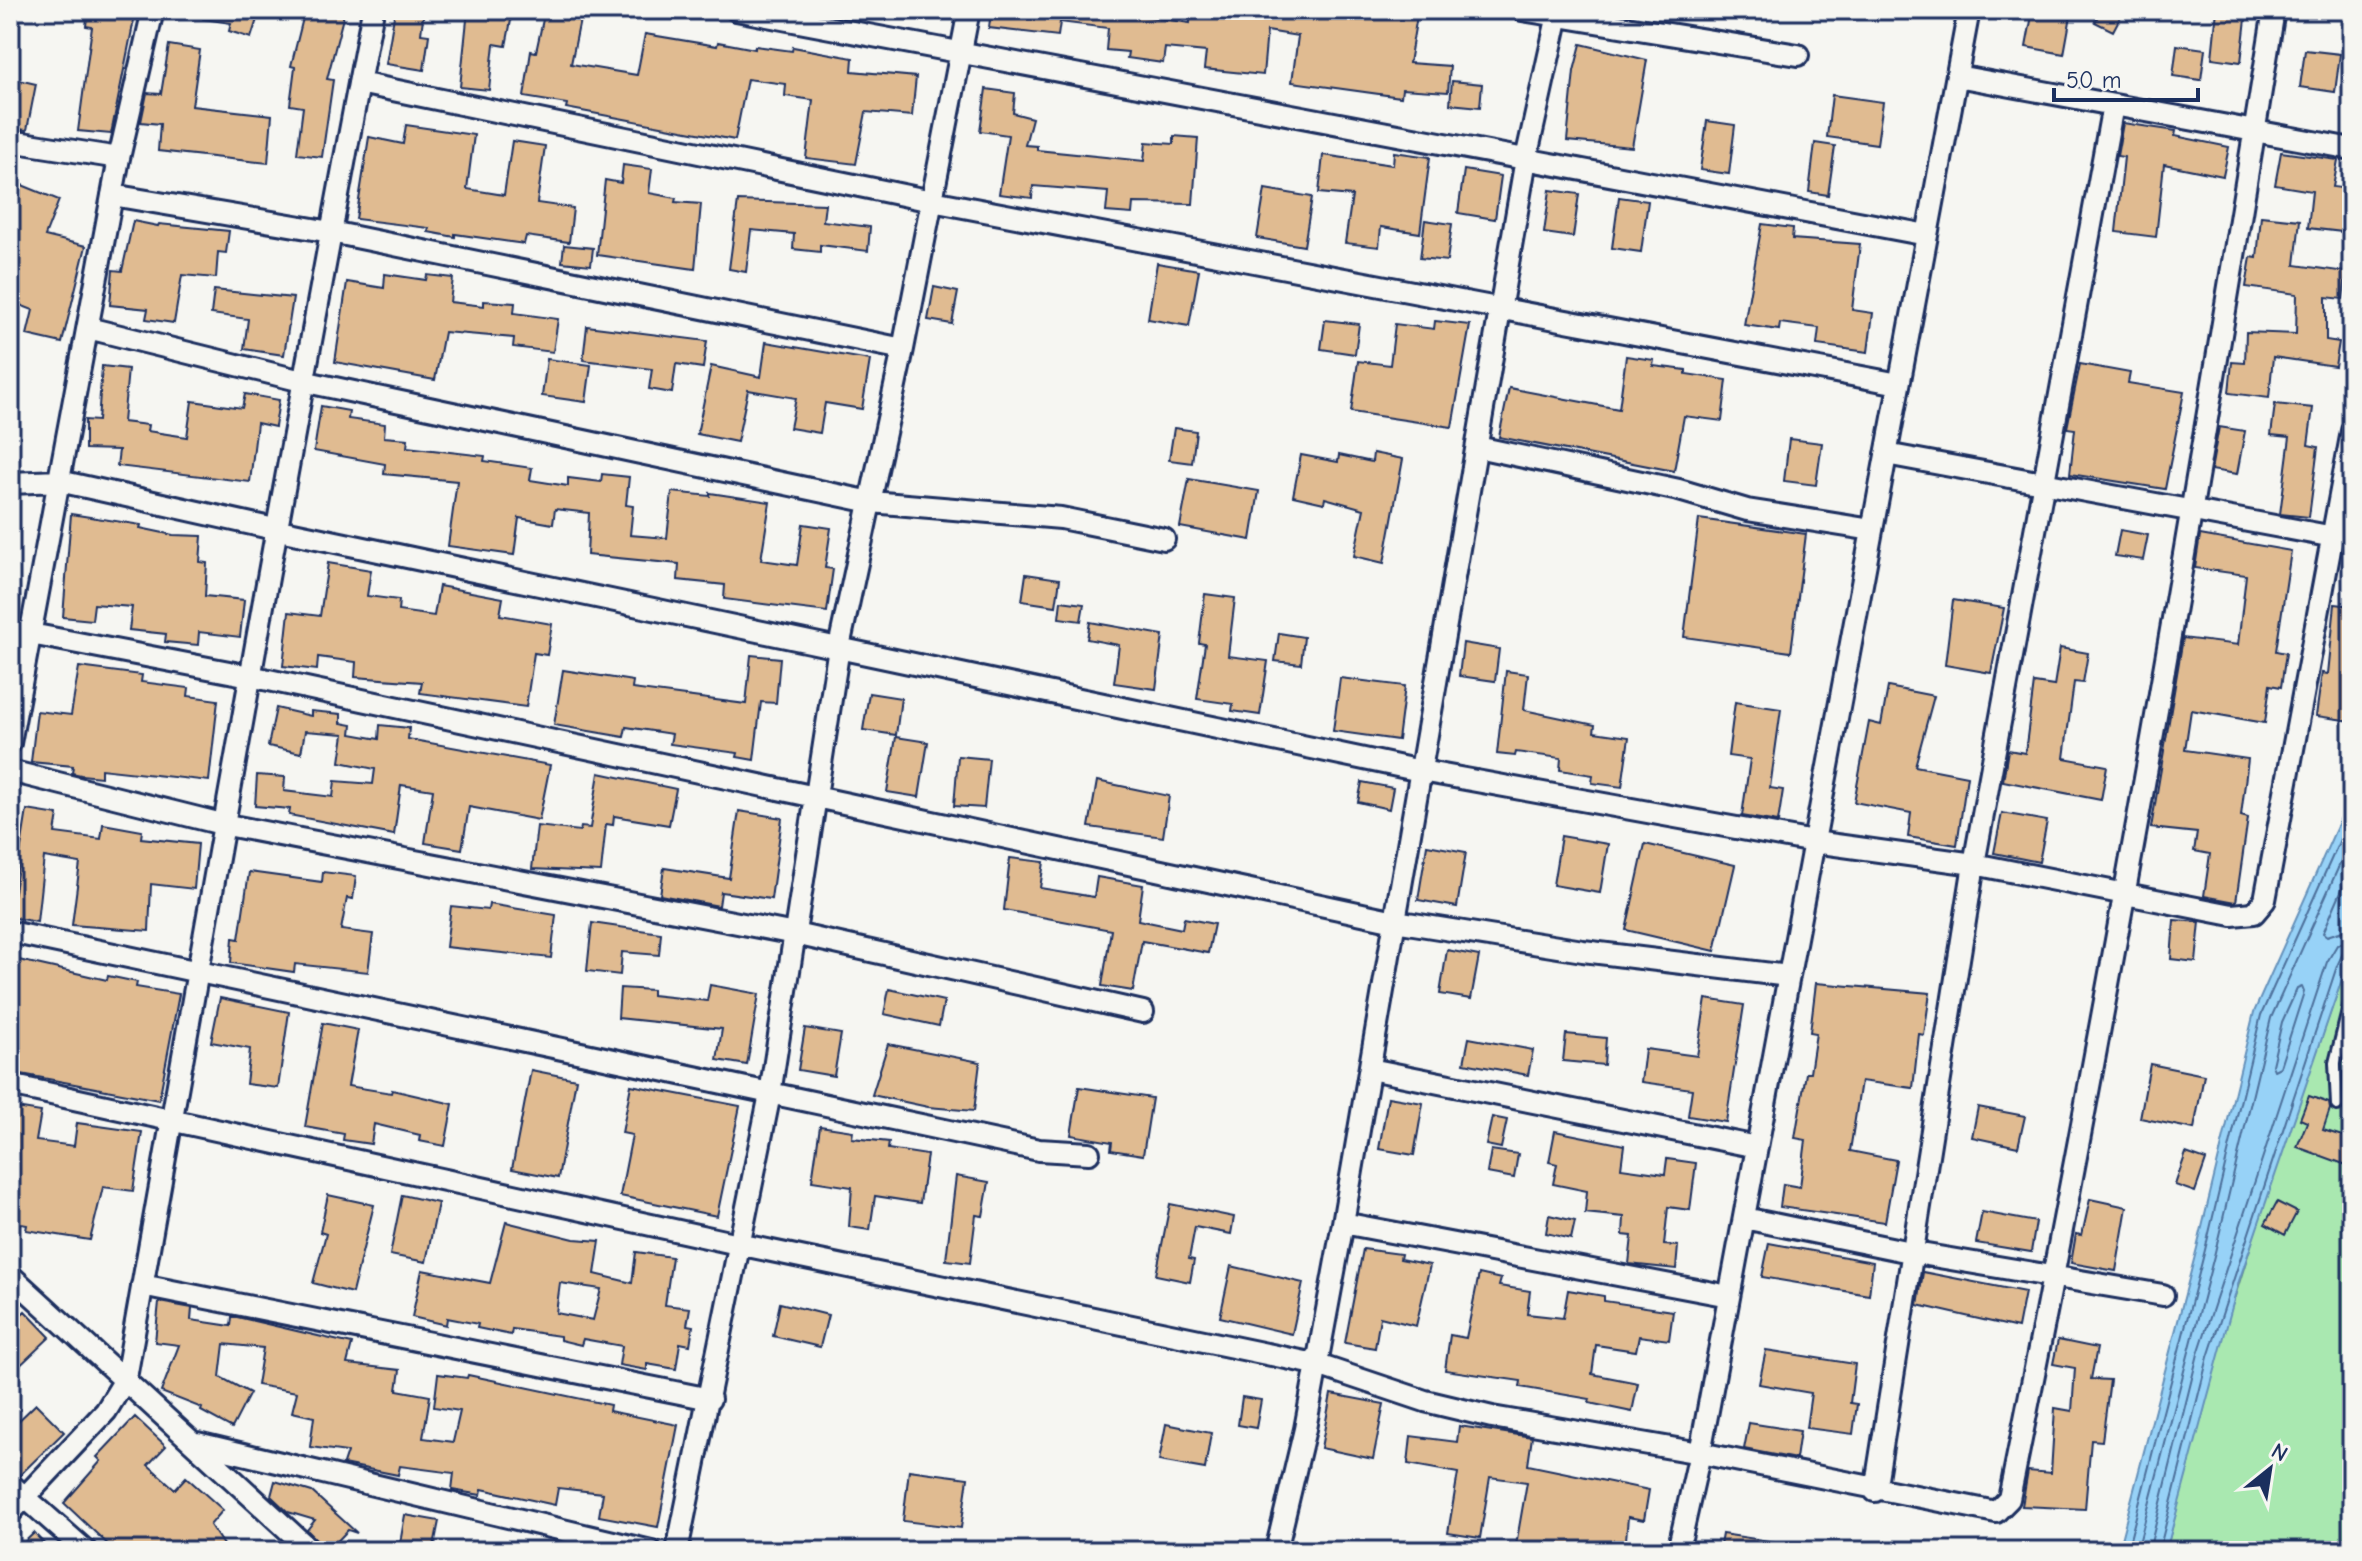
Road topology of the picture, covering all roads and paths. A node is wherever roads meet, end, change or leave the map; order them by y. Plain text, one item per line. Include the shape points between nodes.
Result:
1 (153, 10) edge
2 (373, 10) edge
3 (736, 10) edge
4 (969, 10) edge
5 (1522, 10) edge
6 (1969, 10) edge
7 (2274, 10) edge
8 (1558, 13) edge
9 (960, 54) junction
10 (1798, 55) dead end
11 (1957, 76) junction
12 (359, 83) junction
13 (2113, 105) junction
14 (2254, 132) junction
15 (10, 141) edge
16 (2352, 149) edge
17 (119, 158) junction
18 (1526, 159) junction
19 (112, 195) junction
20 (932, 201) junction
21 (331, 232) junction
22 (1927, 235) junction
23 (1501, 306) junction
24 (88, 328) junction
25 (903, 349) junction
26 (302, 381) junction
27 (1899, 384) junction
28 (2352, 431) edge
29 (1477, 447) junction
30 (1886, 454) junction
31 (59, 481) junction
32 (10, 483) edge
33 (2046, 484) junction
34 (871, 502) junction
35 (2191, 512) junction
36 (279, 530) junction
37 (1872, 530) junction
38 (2334, 537) junction
39 (1164, 539) dead end
40 (20, 631) edge
41 (839, 647) junction
42 (250, 676) junction
43 (10, 743) edge
44 (10, 771) edge
45 (1421, 771) junction
46 (815, 796) junction
47 (222, 824) junction
48 (1814, 842) junction
49 (1974, 864) junction
50 (2124, 895) junction
51 (1395, 921) junction
52 (10, 932) edge
53 (795, 934) junction
54 (199, 970) junction
55 (1789, 976) junction
56 (2352, 995) edge
57 (1143, 1012) dead end
58 (1370, 1069) junction
59 (10, 1085) edge
60 (770, 1094) junction
61 (2337, 1105) dead end
62 (173, 1119) junction
63 (1757, 1147) junction
64 (1089, 1153) dead end
65 (1744, 1218) junction
66 (1343, 1223) junction
67 (738, 1244) junction
68 (1915, 1253) junction
69 (10, 1275) edge
70 (2053, 1278) junction
71 (142, 1285) junction
72 (2163, 1295) dead end
73 (1729, 1296) junction
74 (1315, 1364) junction
75 (126, 1378) junction
76 (710, 1399) junction
77 (197, 1443) junction
78 (1700, 1453) junction
79 (18, 1491) edge
80 (1875, 1491) junction
81 (10, 1513) edge
82 (86, 1551) edge
83 (311, 1551) edge
84 (651, 1551) edge
85 (677, 1551) edge
86 (1276, 1551) edge
87 (1678, 1551) edge

1 - 17 street
2 - 12 street
3 - 9 street
4 - 9 street
5 - 8 street
6 - 11 street
7 - 14 street
8 - 10 street
8 - 18 street
9 - 18 street
9 - 20 street
11 - 13 street
11 - 22 street
12 - 20 street
12 - 21 street
13 - 14 street
13 - 33 street
14 - 16 street
14 - 35 street
15 - 17 street
17 - 19 street
18 - 22 street
18 - 23 street
19 - 21 street
19 - 24 street
20 - 23 street
20 - 25 street
21 - 25 street
21 - 26 street
22 - 27 street
23 - 27 street
23 - 29 street
24 - 26 street
24 - 31 street
25 - 34 street
26 - 34 street
26 - 36 street
27 - 30 street
28 - 38 street
29 - 37 street via 1679,490 1747,510
29 - 45 street
30 - 33 street
30 - 37 street
31 - 32 street
31 - 36 street
31 - 40 street
33 - 35 street
33 - 49 street
34 - 39 street via 1061,518
34 - 41 street
35 - 38 street
35 - 50 street
36 - 41 street
36 - 42 street
37 - 48 street
38 - 50 street via 2265,900 2254,913 2232,915
40 - 42 street
40 - 43 street
41 - 45 street
41 - 46 street
42 - 46 street
42 - 47 street
44 - 47 street
45 - 48 street
45 - 51 street
46 - 51 street
46 - 53 street
47 - 53 street
47 - 54 street
48 - 49 street
48 - 55 street
49 - 50 street
49 - 68 street
50 - 70 street
51 - 55 street
51 - 58 street
52 - 54 street
53 - 57 street
53 - 60 street
54 - 60 street
54 - 62 street
55 - 63 street
56 - 61 lane via 2335,1063
58 - 63 street
58 - 66 street
59 - 62 street
60 - 64 street via 1039,1150
60 - 67 street
62 - 67 street
62 - 71 street
63 - 65 street
65 - 68 street
65 - 73 street
66 - 73 street
66 - 74 street
67 - 74 street
67 - 76 street
68 - 70 street
68 - 80 street
69 - 75 street
70 - 72 street
70 - 80 street via 2009,1499 1996,1512
71 - 75 street
71 - 76 street
73 - 78 street
74 - 78 street via 1492,1417
74 - 86 street
75 - 77 street
75 - 79 street via 106,1411
76 - 85 street
77 - 83 street
77 - 84 street
78 - 80 street
78 - 87 street
79 - 81 street
79 - 82 street

